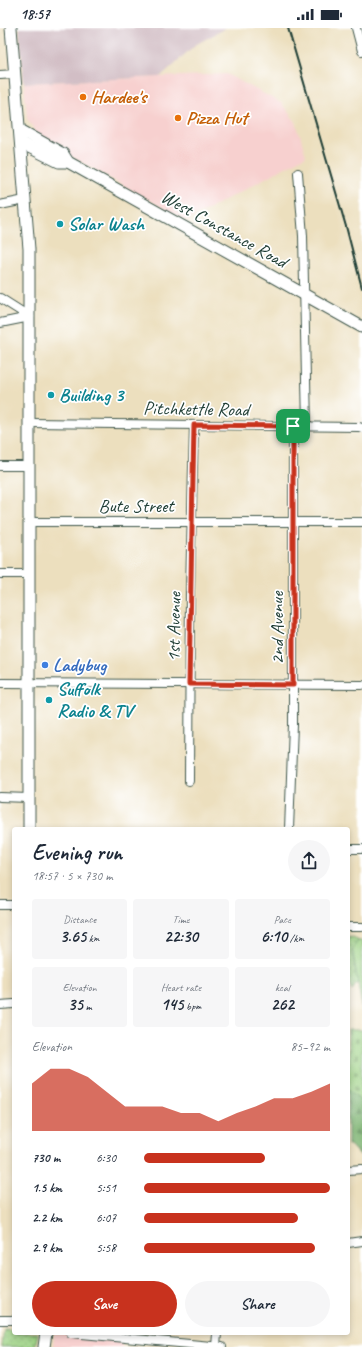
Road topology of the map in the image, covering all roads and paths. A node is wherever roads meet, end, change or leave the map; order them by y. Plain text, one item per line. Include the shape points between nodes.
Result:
1 (10, 28) edge
2 (356, 28) edge
3 (362, 51) edge
4 (15, 74) junction
5 (0, 75) edge
6 (20, 130) junction
7 (21, 143) junction
8 (68, 162) junction
9 (298, 173) dead end
10 (25, 200) junction
11 (0, 205) edge
12 (304, 295) junction
13 (0, 298) edge
14 (30, 317) junction
15 (0, 323) edge
16 (362, 327) edge
17 (30, 423) junction
18 (194, 425) junction
19 (293, 426) junction
20 (306, 426) junction
21 (362, 428) edge
22 (0, 466) edge
23 (30, 466) junction
24 (29, 522) junction
25 (191, 522) junction
26 (293, 522) junction
27 (362, 522) edge
28 (0, 574) edge
29 (29, 574) junction
30 (0, 683) edge
31 (30, 683) junction
32 (189, 684) junction
33 (293, 685) junction
34 (362, 685) edge
35 (188, 781) dead end
36 (0, 797) edge
37 (29, 798) junction
38 (29, 827) edge
39 (289, 827) edge
40 (350, 849) edge
41 (362, 849) edge
42 (0, 905) edge
43 (12, 905) edge
44 (350, 927) edge
45 (362, 927) edge
46 (12, 1004) edge
47 (0, 1005) edge
48 (362, 1169) edge
49 (350, 1170) edge
50 (362, 1241) edge
51 (350, 1242) edge
52 (0, 1320) edge
53 (12, 1320) edge
54 (46, 1335) edge
55 (92, 1335) edge
56 (217, 1335) edge
57 (44, 1347) edge
58 (218, 1347) edge

1 - 4 main road
2 - 3 street
4 - 5 street
4 - 6 main road
6 - 7 main road
6 - 8 main road, West Constance Road via 63,154
7 - 8 main road, West Constance Road via 59,162
7 - 10 main road
8 - 12 main road, West Constance Road
9 - 12 street
10 - 11 street
10 - 14 main road
12 - 16 main road, West Constance Road
12 - 20 street
13 - 14 street
14 - 15 street
14 - 17 main road
17 - 18 street, Pitchkettle Road
17 - 23 main road
18 - 19 street, Pitchkettle Road
18 - 25 street, 1st Avenue
19 - 20 street, Pitchkettle Road
19 - 26 street, 2nd Avenue
20 - 21 street, Pitchkettle Road
22 - 23 street
23 - 24 main road
24 - 25 street, Bute Street
24 - 29 main road
25 - 26 street, Bute Street
25 - 32 street, 1st Avenue
26 - 27 street, Bute Street
26 - 33 street, 2nd Avenue
28 - 29 street
29 - 31 main road
30 - 31 street
31 - 32 street
31 - 37 main road
32 - 33 street
32 - 35 street, 1st Avenue
33 - 34 street
33 - 39 street, 2nd Avenue
36 - 37 street
37 - 38 main road
40 - 41 street
42 - 43 street
44 - 45 street
46 - 47 street
48 - 49 street
50 - 51 street
52 - 53 street
54 - 57 main road
55 - 58 street
56 - 58 street

